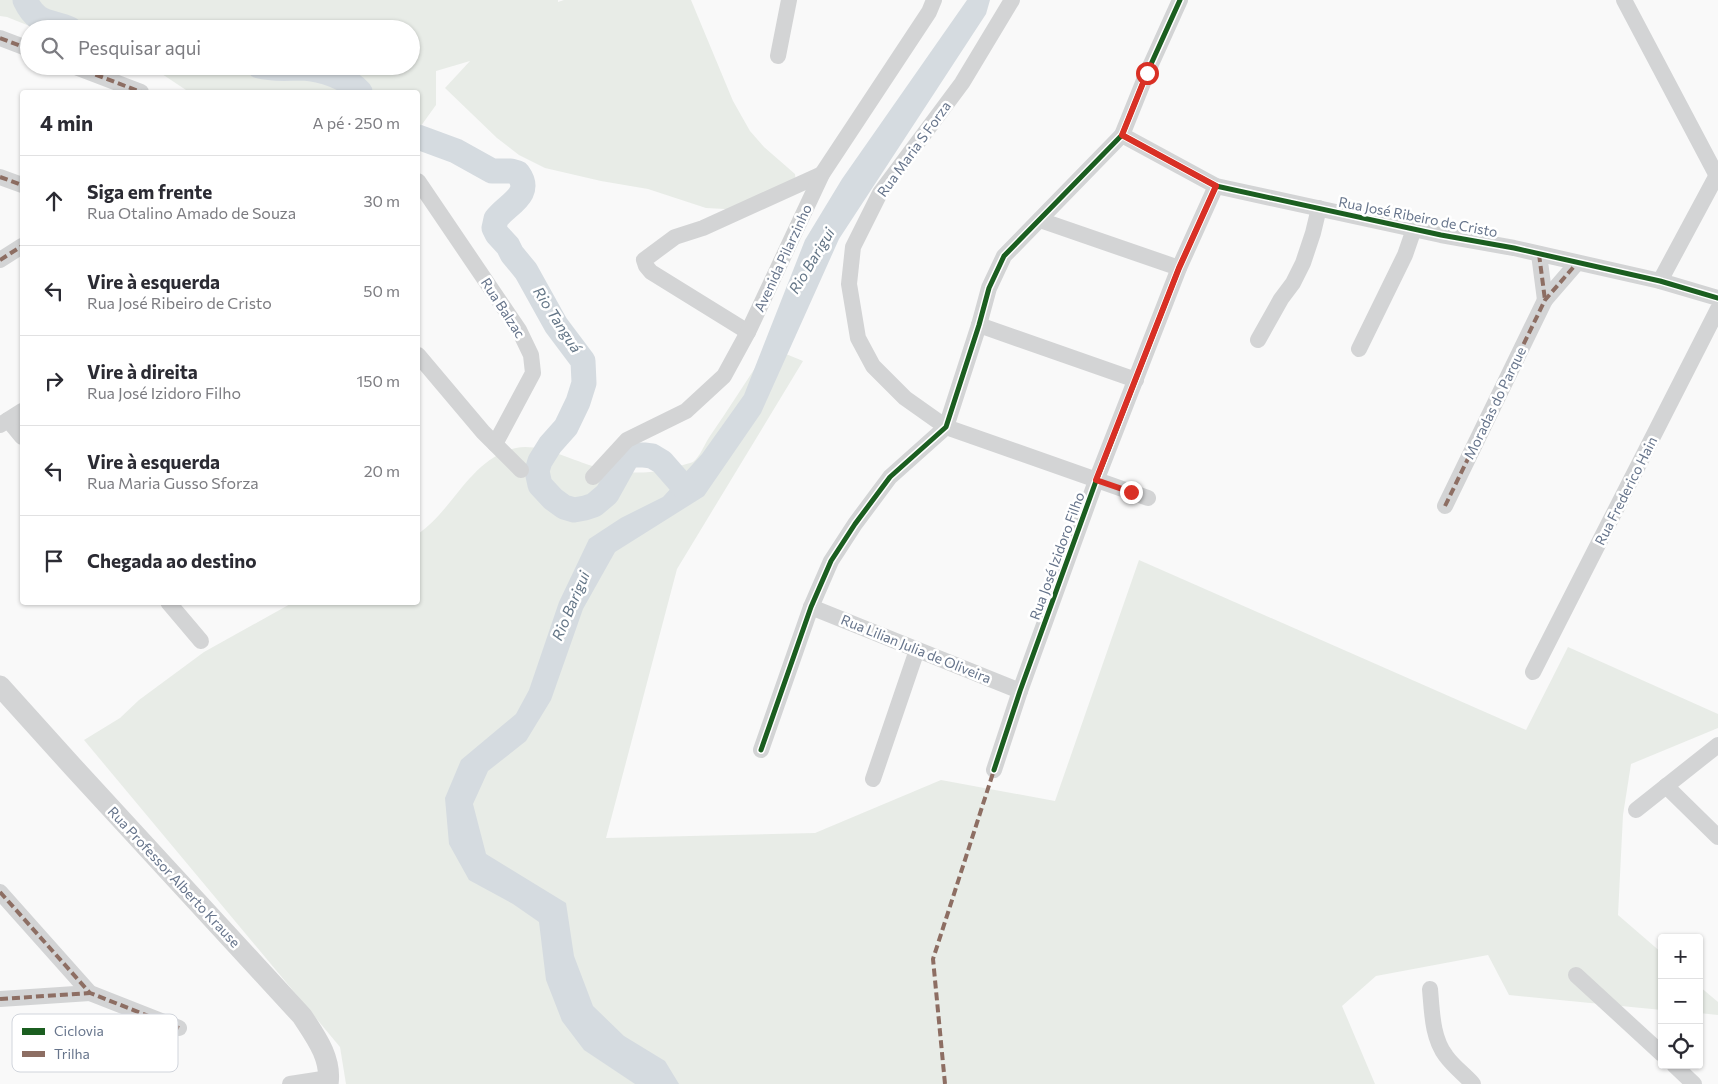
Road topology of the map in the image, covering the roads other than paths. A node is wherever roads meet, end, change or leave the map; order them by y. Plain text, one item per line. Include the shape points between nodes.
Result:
1 (790, 0) edge
2 (934, 0) edge
3 (1012, 0) edge
4 (1180, 0) edge
5 (1624, 0) edge
6 (0, 38) edge
7 (20, 46) edge
8 (778, 56) dead end
9 (97, 75) edge
10 (136, 90) edge
11 (1122, 135) junction
12 (822, 174) junction
13 (1717, 174) edge
14 (0, 176) edge
15 (20, 184) edge
16 (420, 184) edge
17 (1216, 186) junction
18 (1319, 208) junction
19 (1040, 220) junction
20 (1414, 229) junction
21 (20, 247) edge
22 (1539, 254) junction
23 (0, 260) edge
24 (1577, 263) junction
25 (1179, 268) junction
26 (1660, 281) junction
27 (1718, 298) edge
28 (1545, 300) junction
29 (1718, 309) edge
30 (979, 325) junction
31 (748, 332) junction
32 (1258, 340) dead end
33 (1359, 349) dead end
34 (420, 356) edge
35 (1136, 380) junction
36 (20, 412) edge
37 (4, 423) edge
38 (946, 427) junction
39 (20, 435) edge
40 (495, 444) junction
41 (521, 470) dead end
42 (593, 478) dead end
43 (1096, 480) junction
44 (1148, 498) dead end
45 (1445, 506) dead end
46 (171, 605) edge
47 (811, 607) junction
48 (201, 641) dead end
49 (917, 650) junction
50 (1533, 672) dead end
51 (0, 686) edge
52 (1020, 692) junction
53 (1718, 745) edge
54 (761, 750) dead end
55 (994, 770) dead end
56 (873, 779) dead end
57 (1666, 786) junction
58 (1636, 810) dead end
59 (1718, 836) edge
60 (0, 892) edge
61 (1576, 975) dead end
62 (1430, 989) dead end
63 (90, 992) junction
64 (0, 999) edge
65 (144, 1014) edge
66 (1658, 1050) edge
67 (1678, 1069) edge
68 (329, 1081) edge
69 (290, 1084) edge
70 (1474, 1084) edge
71 (1694, 1084) edge

1 - 8 street
2 - 12 street, Avenida Pilarzinho
3 - 38 street, Rua Maria S Forza via 962,83 880,193 853,247 849,284 858,338 873,366 905,398
4 - 11 street
5 - 13 street
6 - 7 street
9 - 10 street
11 - 17 street, Rua José Ribeiro de Cristo
11 - 19 street
12 - 31 street, Avenida Pilarzinho
12 - 31 street via 703,228 675,237 644,260 651,272
13 - 26 street
14 - 15 street
16 - 40 street, Rua Balzac via 519,330 531,355 533,374
17 - 18 street, Rua José Ribeiro de Cristo
17 - 25 street, Rua José Izidoro Filho
18 - 20 street, Rua José Ribeiro de Cristo
18 - 32 street via 1303,263
19 - 25 street
19 - 30 street via 1004,256 989,288
20 - 22 street, Rua José Ribeiro de Cristo
20 - 33 street via 1405,255
21 - 23 street
22 - 24 street, Rua José Ribeiro de Cristo
22 - 28 street
24 - 26 street, Rua José Ribeiro de Cristo
24 - 28 street, Moradas do Parque
25 - 35 street, Rua José Izidoro Filho
26 - 27 street, Rua José Ribeiro de Cristo
28 - 45 street, Moradas do Parque
29 - 50 street, Rua Frederico Hain
30 - 35 street
30 - 38 street
31 - 42 street, Avenida Pilarzinho via 724,376 686,411 627,440
34 - 40 street
35 - 43 street, Rua José Izidoro Filho
36 - 37 street
37 - 39 street
38 - 43 street, Rua Maria S Forza
38 - 47 street via 890,478 854,524 832,561
40 - 41 street
43 - 44 street, Rua Maria S Forza
43 - 52 street, Rua José Izidoro Filho
46 - 48 street
47 - 49 street, Rua Lilian Julia de Oliveira
47 - 54 street
49 - 52 street, Rua Lilian Julia de Oliveira
49 - 56 street
51 - 68 street, Rua Professor Alberto Krause via 302,1016 323,1050
52 - 55 street, Rua José Izidoro Filho
53 - 57 street
57 - 58 street
57 - 59 street
60 - 63 street
61 - 66 street
62 - 70 street via 1439,1044 1446,1057
63 - 64 street
63 - 65 street
67 - 71 street
68 - 69 street

